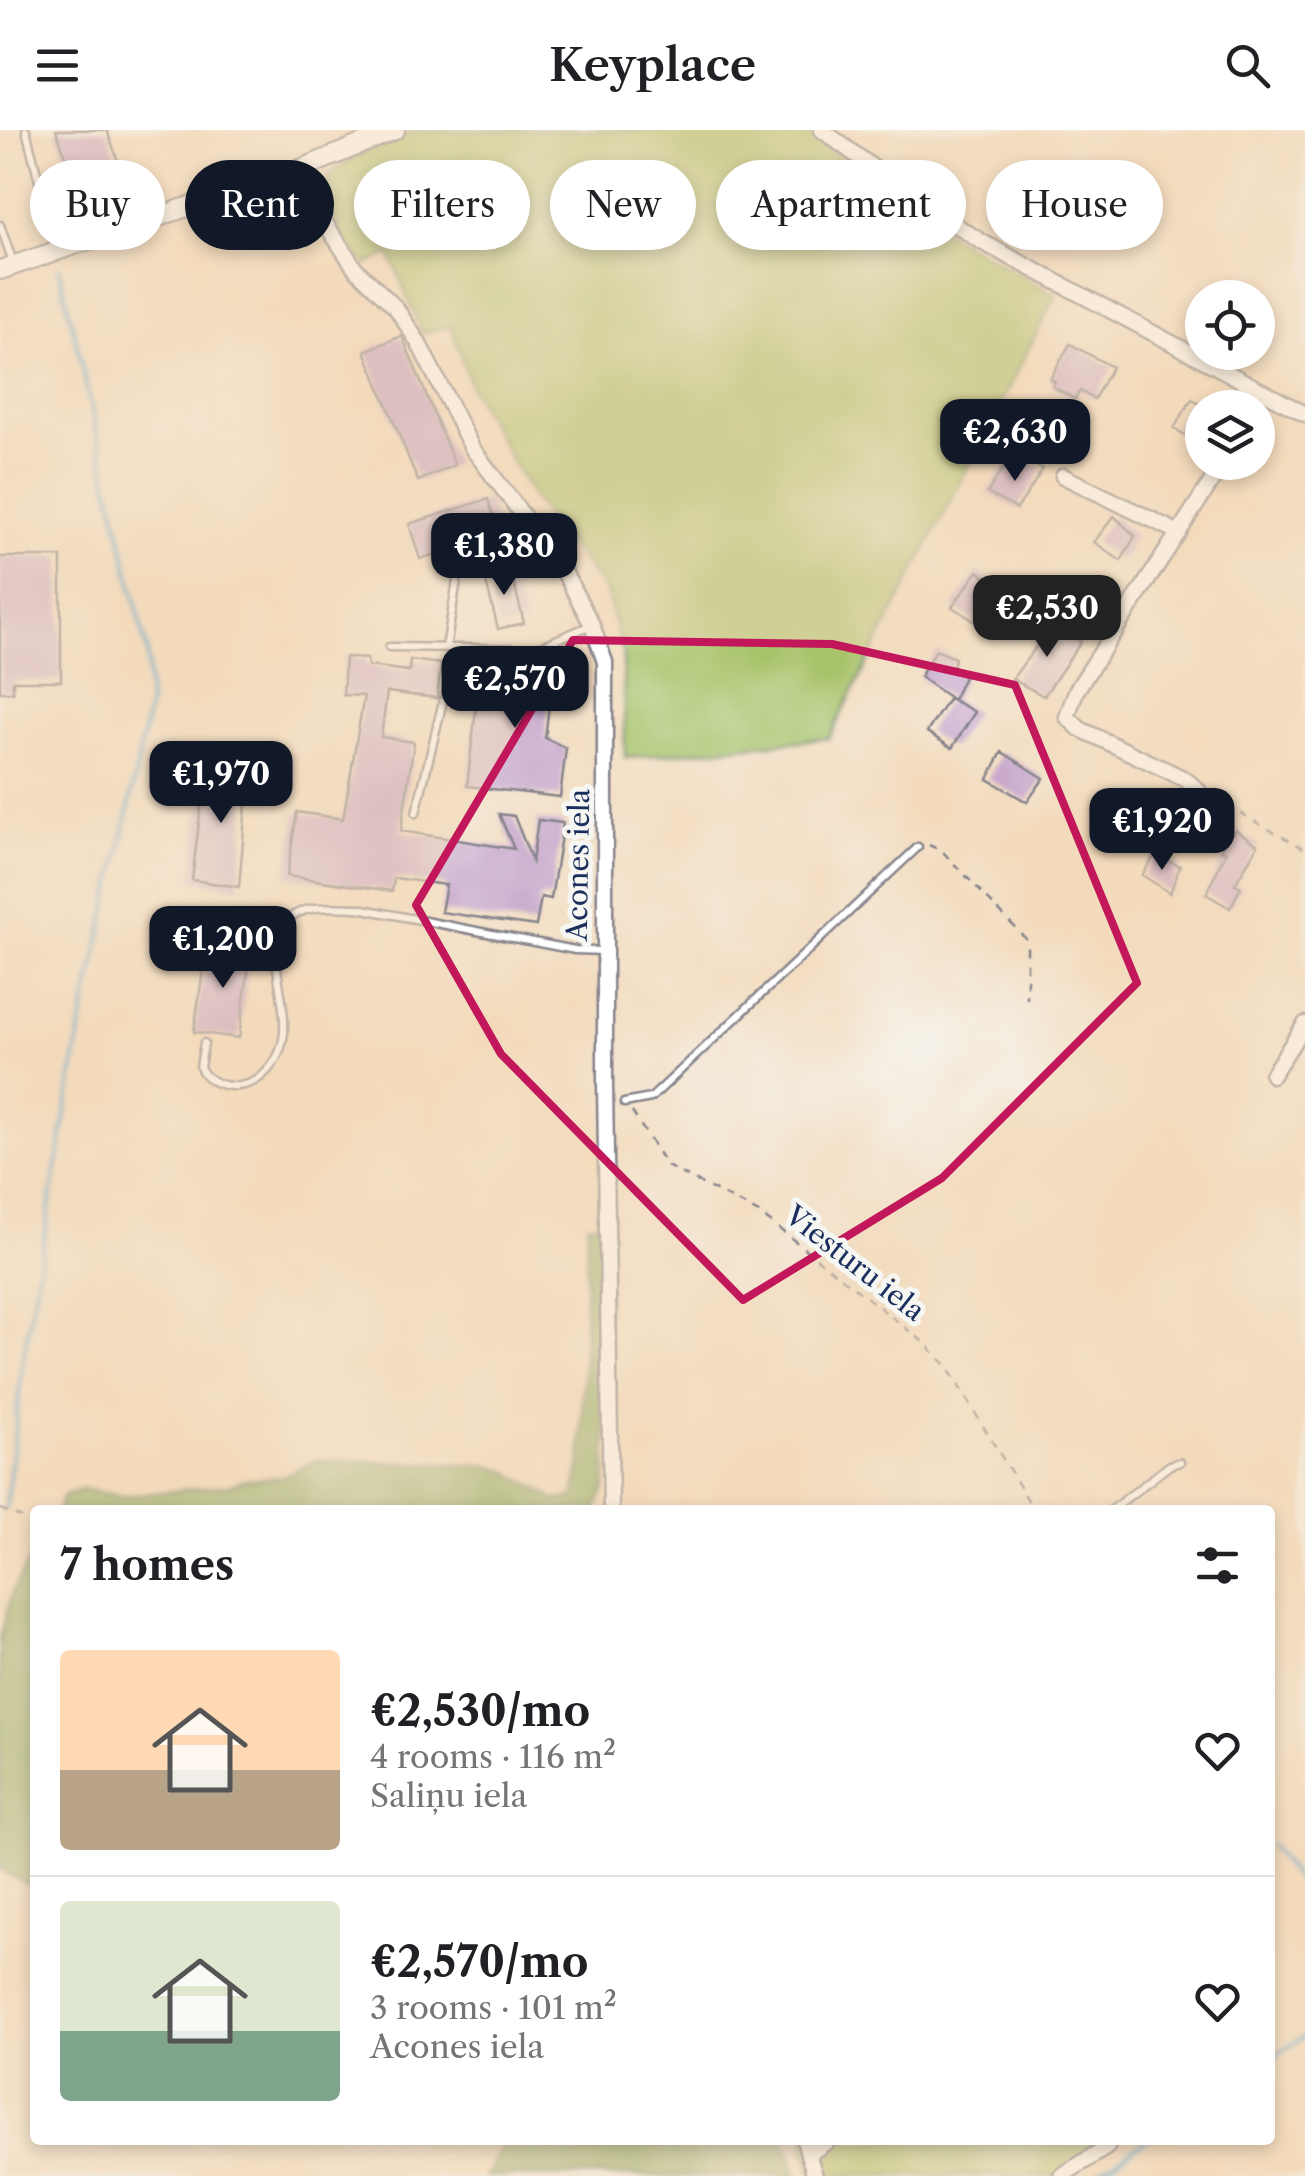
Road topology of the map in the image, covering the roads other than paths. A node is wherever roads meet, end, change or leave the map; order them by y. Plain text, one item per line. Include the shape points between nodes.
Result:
1 (26, 130) edge
2 (395, 130) edge
3 (822, 130) edge
4 (33, 160) edge
5 (323, 160) edge
6 (0, 225) edge
7 (334, 236) edge
8 (53, 250) edge
9 (6, 266) edge
10 (1258, 390) edge
11 (1275, 399) edge
12 (1305, 414) edge
13 (1063, 476) dead end
14 (1213, 480) edge
15 (1179, 534) junction
16 (458, 574) dead end
17 (592, 625) junction
18 (389, 647) dead end
19 (446, 648) junction
20 (471, 648) junction
21 (1198, 790) road end
22 (416, 813) dead end
23 (918, 847) road end
24 (604, 951) junction
25 (1305, 1024) edge
26 (204, 1043) dead end
27 (1272, 1076) dead end
28 (624, 1102) road end
29 (1180, 1462) dead end
30 (612, 1505) edge
31 (1118, 1505) edge
32 (806, 2147) edge
33 (1107, 2147) dead end
34 (815, 2176) edge
35 (1061, 2176) edge

1 - 4 lane
2 - 5 street
3 - 10 street via 982,242
6 - 9 lane
7 - 17 street, Acones iela via 396,308 472,448 560,566
8 - 9 street
11 - 12 street
13 - 15 street
14 - 15 street
15 - 21 street via 1076,691 1067,717 1080,730
16 - 19 lane
17 - 20 lane via 534,649
17 - 24 street, Acones iela via 608,681
18 - 19 lane
19 - 20 lane
20 - 22 lane via 443,701
23 - 28 lane via 651,1098
24 - 26 lane via 358,908 302,912 288,918 277,937 284,1013 273,1065 255,1082 220,1083 200,1067
24 - 30 street, Acones iela via 598,1084
25 - 27 street
29 - 31 lane
32 - 34 street
33 - 35 street

